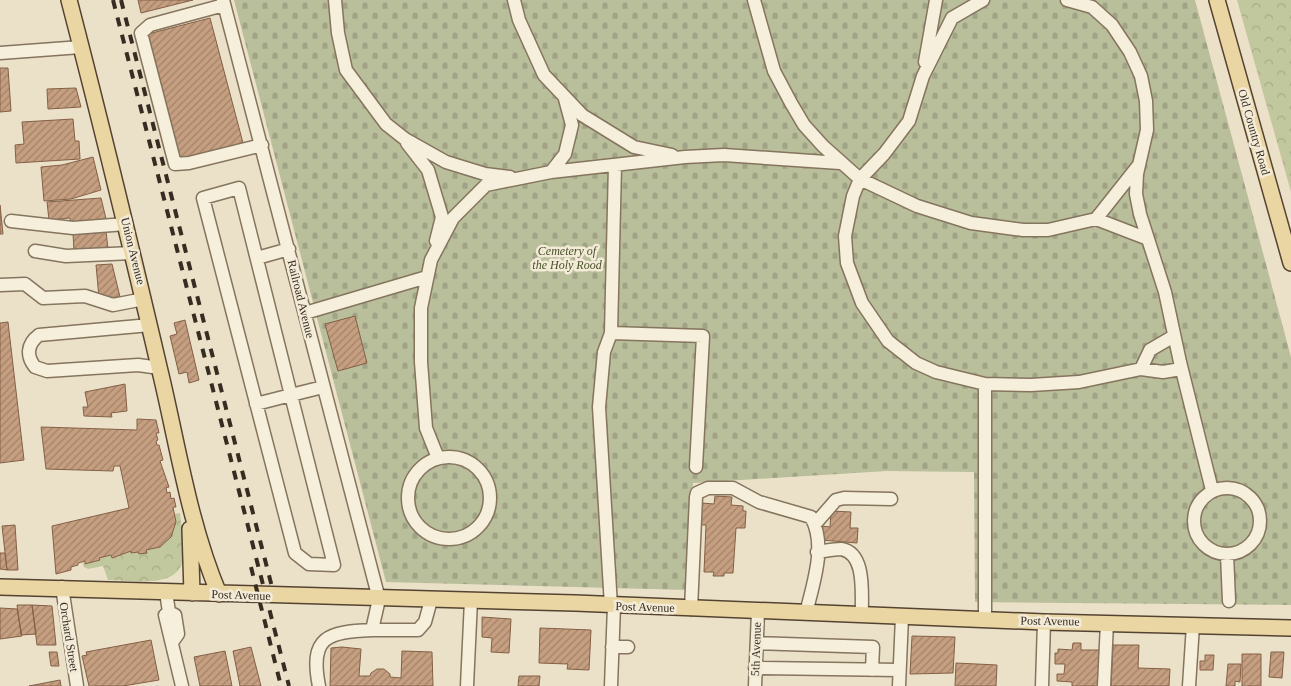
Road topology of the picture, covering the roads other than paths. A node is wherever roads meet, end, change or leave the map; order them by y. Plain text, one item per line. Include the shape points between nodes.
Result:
1 (69, 0) edge
2 (335, 0) edge
3 (514, 0) edge
4 (754, 0) edge
5 (936, 0) edge
6 (983, 0) edge
7 (1067, 0) edge
8 (1217, 0) edge
9 (224, 2) edge
10 (81, 47) junction
11 (0, 53) edge
12 (923, 76) junction
13 (564, 96) junction
14 (405, 140) junction
15 (262, 146) junction
16 (684, 157) junction
17 (840, 163) junction
18 (615, 165) junction
19 (1139, 165) junction
20 (551, 172) junction
21 (524, 178) junction
22 (860, 179) junction
23 (1096, 219) junction
24 (10, 221) dead end
25 (126, 224) junction
26 (1148, 238) junction
27 (289, 250) junction
28 (35, 251) dead end
29 (133, 253) junction
30 (257, 258) junction
31 (431, 260) junction
32 (1291, 263) edge
33 (428, 277) junction
34 (0, 285) edge
35 (144, 299) junction
36 (304, 313) junction
37 (150, 325) junction
38 (611, 333) junction
39 (1174, 336) junction
40 (160, 368) junction
41 (1141, 369) junction
42 (1181, 369) junction
43 (985, 384) junction
44 (323, 387) junction
45 (291, 395) junction
46 (256, 404) junction
47 (438, 458) junction
48 (696, 467) dead end
49 (1212, 490) junction
50 (891, 499) dead end
51 (189, 505) junction
52 (815, 524) junction
53 (817, 552) junction
54 (1226, 554) junction
55 (0, 587) edge
56 (62, 588) junction
57 (166, 592) junction
58 (192, 593) junction
59 (219, 594) junction
60 (379, 599) junction
61 (431, 600) junction
62 (471, 600) junction
63 (1229, 601) dead end
64 (612, 606) junction
65 (691, 609) junction
66 (758, 611) junction
67 (806, 613) junction
68 (862, 615) junction
69 (902, 617) junction
70 (985, 620) junction
71 (1044, 622) junction
72 (1107, 622) junction
73 (1193, 625) junction
74 (1291, 628) edge
75 (372, 630) junction
76 (756, 643) junction
77 (612, 647) junction
78 (628, 647) dead end
79 (756, 668) junction
80 (872, 670) junction
81 (899, 670) junction
82 (77, 686) edge
83 (182, 686) edge
84 (319, 686) edge
85 (468, 686) edge
86 (611, 686) edge
87 (755, 686) edge
88 (898, 686) edge
89 (1046, 686) edge
90 (1104, 686) edge
91 (1189, 686) edge

1 - 10 main road, Union Avenue
2 - 14 street via 346,70 386,124
3 - 13 street via 519,20 544,75
4 - 17 street via 782,89 804,125
5 - 12 street
6 - 12 street via 952,18
7 - 19 street via 1092,6 1112,25 1141,76 1147,130
8 - 32 main road, Old Country Road
9 - 15 street, Railroad Avenue
9 - 15 street via 150,25 141,33 175,164
10 - 11 street
10 - 25 main road, Union Avenue
12 - 22 street via 909,121
13 - 16 street via 582,115 634,147
13 - 20 street via 572,126 565,154
14 - 21 street via 446,162 485,174
14 - 31 street via 428,170 442,217
15 - 27 street, Railroad Avenue
16 - 17 street via 724,155
16 - 18 street
17 - 22 street
18 - 20 street
18 - 38 street
19 - 23 street
19 - 26 street via 1136,194
20 - 21 street
21 - 31 street via 486,185 453,218
22 - 23 street via 917,206 971,223 1048,230
22 - 43 street via 847,222 847,263 856,290 876,325 888,340 916,363 936,372
23 - 26 street
24 - 25 street via 73,228
25 - 29 main road, Union Avenue
26 - 39 street via 1165,292
27 - 30 street
27 - 36 street, Railroad Avenue
28 - 29 street via 66,256
29 - 35 main road, Union Avenue
30 - 45 street
30 - 46 street via 239,188 204,198
31 - 33 street
33 - 36 street
33 - 47 street via 421,308 421,362 426,428
34 - 35 street via 25,284 44,298 84,296 113,305
35 - 37 main road, Union Avenue
36 - 44 street, Railroad Avenue
37 - 40 main road, Union Avenue
37 - 40 street via 39,336 31,344 29,356 35,367 47,371 138,365
38 - 48 street via 703,336
38 - 64 street via 603,359 599,407
39 - 41 street via 1150,350
39 - 42 street
40 - 51 main road, Union Avenue
41 - 42 street via 1163,372
41 - 43 street via 1079,382
42 - 49 street
43 - 70 street
44 - 45 street
44 - 60 street, Railroad Avenue
45 - 46 street
45 - 46 street via 334,565 309,564 295,553
47 - 47 street via 421,468 410,484 407,497 409,511 415,522 431,535 450,540 464,537 484,519 490,492 477,468 465,460 452,456
49 - 54 street via 1199,502 1194,528 1203,544
49 - 54 street via 1237,489 1251,498 1259,513 1258,530 1250,545
50 - 52 street via 836,500
51 - 58 main road, Union Avenue
51 - 59 main road, Union Avenue
52 - 53 street
52 - 65 street via 811,517 759,502 733,488 708,488 697,493
53 - 67 street
53 - 68 street via 841,550 851,552 856,558 861,578
54 - 63 street
55 - 56 main road, Post Avenue
56 - 57 main road, Post Avenue
56 - 82 street, Orchard Street
57 - 58 main road, Post Avenue
57 - 83 street via 170,612 175,615 178,634 173,641
58 - 59 main road, Post Avenue
59 - 60 main road, Post Avenue
60 - 61 main road, Post Avenue
60 - 75 street
61 - 62 main road, Post Avenue
61 - 75 street via 425,622 418,630
62 - 64 main road, Post Avenue
62 - 85 street
64 - 65 main road, Post Avenue
64 - 77 street
65 - 66 main road, Post Avenue
66 - 67 main road, Post Avenue
66 - 76 street, 5th Avenue
67 - 68 main road, Post Avenue
68 - 69 main road, Post Avenue
69 - 70 main road, Post Avenue
69 - 81 street
70 - 71 main road, Post Avenue
71 - 72 main road, Post Avenue
71 - 89 street
72 - 73 main road, Post Avenue
72 - 90 street
73 - 74 main road, Post Avenue
73 - 91 street
75 - 84 street via 343,631 319,647 314,665
76 - 79 street, 5th Avenue
76 - 80 street via 873,647
77 - 78 street
77 - 86 street
79 - 80 street
79 - 87 street, 5th Avenue
80 - 81 street
81 - 88 street

